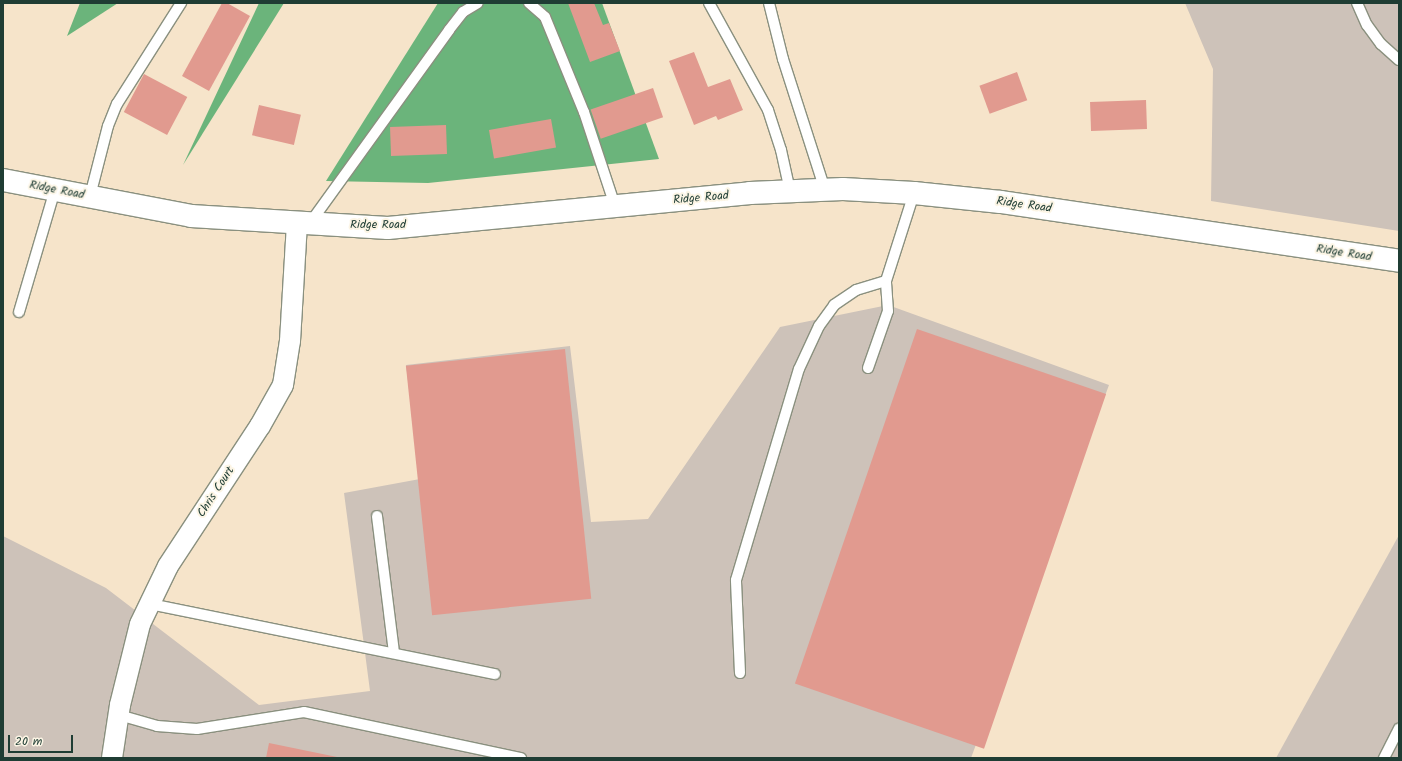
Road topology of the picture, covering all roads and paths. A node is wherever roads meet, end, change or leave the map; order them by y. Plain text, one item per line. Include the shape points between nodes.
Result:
1 (180, 3) edge
2 (478, 3) edge
3 (529, 3) edge
4 (709, 3) edge
5 (770, 3) edge
6 (1357, 3) edge
7 (1399, 60) edge
8 (3, 180) edge
9 (55, 190) junction
10 (825, 190) junction
11 (790, 191) junction
12 (914, 192) junction
13 (90, 196) junction
14 (615, 206) junction
15 (304, 223) junction
16 (1399, 261) edge
17 (886, 281) junction
18 (19, 312) dead end
19 (868, 368) dead end
20 (377, 516) dead end
21 (150, 604) junction
22 (394, 653) junction
23 (740, 673) dead end
24 (495, 674) dead end
25 (119, 714) junction
26 (1399, 729) edge
27 (112, 758) edge
28 (521, 758) edge
29 (1384, 758) edge

1 - 13 lane via 117,104 108,126
2 - 15 lane via 463,12
3 - 14 lane via 545,17 584,112
4 - 11 lane via 768,110 781,150
5 - 10 lane via 783,59
6 - 7 lane via 1367,25 1381,44
8 - 9 street, Ridge Road
9 - 13 street, Ridge Road
9 - 18 lane
10 - 11 street, Ridge Road
10 - 12 street, Ridge Road
11 - 14 street, Ridge Road
12 - 16 street, Ridge Road via 1001,202
12 - 17 lane
13 - 15 street, Ridge Road via 191,216
14 - 15 street, Ridge Road via 388,228
15 - 21 street, Chris Court via 283,385 168,566
17 - 19 lane via 888,311
17 - 23 lane via 856,290 834,305 820,326 799,369 736,580
20 - 22 lane
21 - 22 lane
21 - 25 street, Chris Court via 140,624
22 - 24 lane
25 - 27 street, Chris Court
25 - 28 lane via 157,726 197,729 304,712
26 - 29 lane

